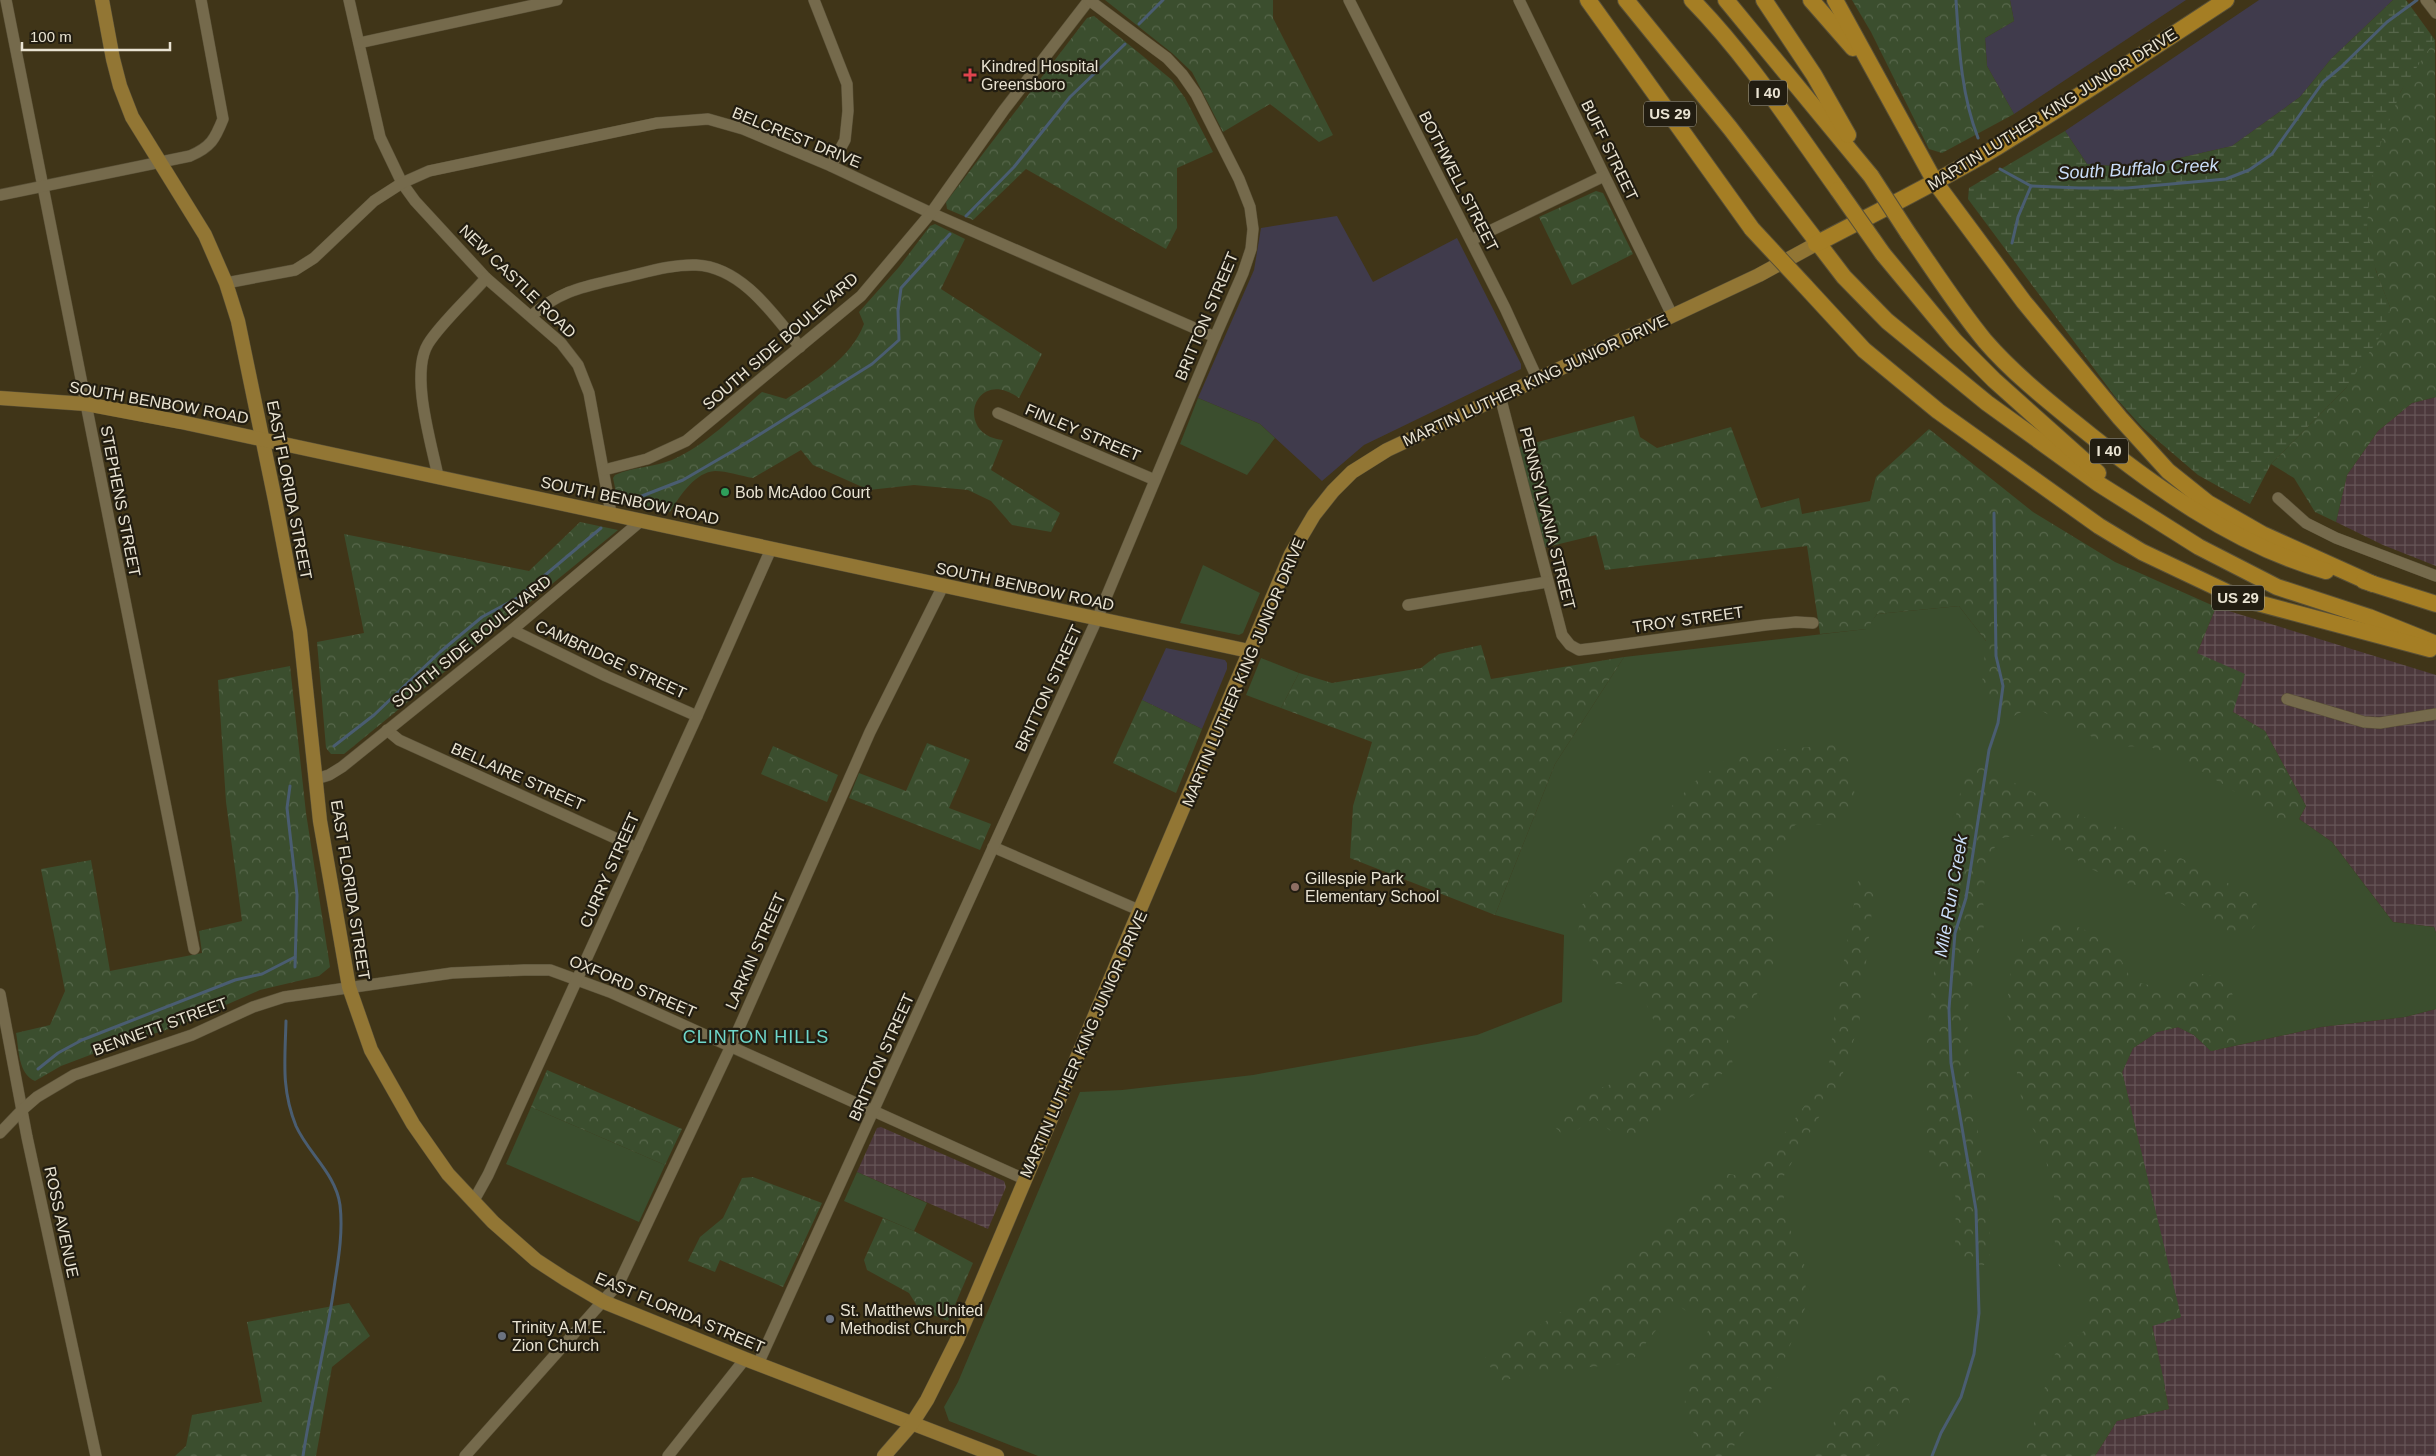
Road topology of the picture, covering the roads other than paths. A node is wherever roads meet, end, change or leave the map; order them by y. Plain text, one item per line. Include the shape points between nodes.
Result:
1 (6, 0) edge
2 (102, 0) edge
3 (202, 0) edge
4 (349, 0) edge
5 (557, 0) edge
6 (814, 0) edge
7 (1089, 0) edge
8 (1349, 0) edge
9 (1519, 0) edge
10 (1588, 0) edge
11 (1626, 0) edge
12 (1692, 0) edge
13 (1726, 0) edge
14 (1764, 0) edge
15 (1811, 0) edge
16 (1835, 0) edge
17 (2226, 0) edge
18 (2426, 0) edge
19 (2436, 13) edge
20 (359, 43) junction
21 (1878, 79) junction
22 (158, 163) junction
23 (831, 166) junction
24 (1604, 176) junction
25 (1871, 176) junction
26 (1935, 182) junction
27 (402, 183) junction
28 (43, 187) junction
29 (0, 195) edge
30 (931, 213) junction
31 (1471, 240) junction
32 (1816, 244) junction
33 (486, 278) junction
34 (226, 283) junction
35 (1672, 314) junction
36 (531, 316) junction
37 (1214, 337) junction
38 (800, 347) junction
39 (1537, 378) junction
40 (1500, 396) junction
41 (0, 398) edge
42 (86, 404) junction
43 (998, 413) dead end
44 (262, 439) junction
45 (604, 470) junction
46 (438, 476) junction
47 (1155, 480) junction
48 (2278, 498) dead end
49 (611, 513) junction
50 (2143, 513) junction
51 (642, 520) junction
52 (770, 549) junction
53 (2436, 576) edge
54 (1547, 582) junction
55 (2373, 584) junction
56 (943, 586) junction
57 (2436, 604) edge
58 (1408, 605) dead end
59 (1097, 620) junction
60 (1812, 623) dead end
61 (512, 630) junction
62 (2436, 644) edge
63 (1570, 645) joint
64 (1249, 651) junction
65 (2436, 651) edge
66 (2287, 699) dead end
67 (2436, 714) edge
68 (697, 716) junction
69 (388, 730) junction
70 (316, 779) junction
71 (993, 846) junction
72 (637, 848) junction
73 (1141, 911) junction
74 (194, 949) dead end
75 (578, 979) junction
76 (349, 986) junction
77 (0, 994) edge
78 (731, 1046) junction
79 (22, 1110) junction
80 (874, 1112) junction
81 (0, 1133) edge
82 (1024, 1179) junction
83 (473, 1202) junction
84 (604, 1302) junction
85 (751, 1362) junction
86 (911, 1425) junction
87 (96, 1456) edge
88 (465, 1456) edge
89 (668, 1456) edge
90 (884, 1456) edge
91 (997, 1456) edge

1 - 28 street, STEPHENS STREET
2 - 22 main road, EAST FLORIDA STREET via 120,86 132,117
3 - 22 street via 223,119 217,135 206,149
4 - 20 street, NEW CASTLE ROAD
5 - 20 street
6 - 23 street via 847,84 844,140
7 - 30 street, SOUTH SIDE BOULEVARD via 1004,110
7 - 37 street, BRITTON STREET via 1167,58 1182,74 1196,94 1250,207 1251,249
8 - 31 street, BOTHWELL STREET
9 - 24 street, BUFF STREET
10 - 65 highway, US 29, bridge via 1752,229 1864,350 1938,411 2099,526 2142,552 2239,598
11 - 32 highway via 1730,128
12 - 50 highway, I 40, bridge via 1715,23 1883,254 1955,342
13 - 25 highway, I 40
14 - 25 highway via 1814,75
15 - 21 highway
16 - 21 highway
17 - 26 highway, MARTIN LUTHER KING JUNIOR DRIVE via 1996,148
18 - 19 street
20 - 27 street, NEW CASTLE ROAD via 380,137
21 - 26 highway
22 - 28 street
22 - 34 main road, EAST FLORIDA STREET via 205,235
23 - 27 street, BELCREST DRIVE via 743,129 708,119 691,119 657,123 429,171
23 - 30 street, BELCREST DRIVE
24 - 31 street
24 - 35 street, BUFF STREET
25 - 55 highway, I 40, bridge via 1908,234 1986,341 2031,387 2110,451 2190,507 2302,564
26 - 32 highway, MARTIN LUTHER KING JUNIOR DRIVE
26 - 55 highway via 2023,301 2168,471 2208,503 2262,534
27 - 33 street, NEW CASTLE ROAD via 420,208
27 - 34 street, BELCREST DRIVE via 374,201 314,258 295,270
28 - 29 street
28 - 42 street, STEPHENS STREET
30 - 37 street, BELCREST DRIVE
30 - 38 street, SOUTH SIDE BOULEVARD via 861,296
31 - 39 street, BOTHWELL STREET
32 - 35 main road, MARTIN LUTHER KING JUNIOR DRIVE via 1758,275
32 - 50 highway via 1868,302 1920,349 2044,445
33 - 36 street, NEW CASTLE ROAD
33 - 46 street via 433,338 421,359 420,382
34 - 44 main road, EAST FLORIDA STREET via 238,321
35 - 39 main road, MARTIN LUTHER KING JUNIOR DRIVE
36 - 38 street via 550,300 574,289 696,265 716,270 755,292
36 - 45 street, NEW CASTLE ROAD via 561,343 578,365 589,393
37 - 47 street, BRITTON STREET
38 - 45 street, SOUTH SIDE BOULEVARD via 686,441 647,459
39 - 40 main road, MARTIN LUTHER KING JUNIOR DRIVE
40 - 54 street, PENNSYLVANIA STREET
40 - 64 main road, MARTIN LUTHER KING JUNIOR DRIVE via 1387,450 1352,472 1325,499 1302,533
41 - 42 main road, SOUTH BENBOW ROAD
42 - 44 main road, SOUTH BENBOW ROAD
42 - 74 street, STEPHENS STREET
43 - 47 street, FINLEY STREET
44 - 46 main road, SOUTH BENBOW ROAD
44 - 70 main road, EAST FLORIDA STREET via 300,631
45 - 49 street, NEW CASTLE ROAD
46 - 49 main road, SOUTH BENBOW ROAD
47 - 59 street, BRITTON STREET
48 - 53 street via 2306,522 2336,538
49 - 51 main road, SOUTH BENBOW ROAD
50 - 62 highway, I 40 via 2199,547 2277,586
51 - 52 main road, SOUTH BENBOW ROAD
51 - 61 street, SOUTH SIDE BOULEVARD
52 - 56 main road, SOUTH BENBOW ROAD
52 - 68 street, CURRY STREET
54 - 58 street
54 - 63 street, PENNSYLVANIA STREET via 1562,635
55 - 57 highway, I 40
56 - 59 main road, SOUTH BENBOW ROAD
56 - 78 street, LARKIN STREET via 870,732
59 - 64 main road, SOUTH BENBOW ROAD
59 - 71 street, BRITTON STREET
60 - 63 street, TROY STREET via 1765,625 1579,650
61 - 68 street, CAMBRIDGE STREET
61 - 69 street, SOUTH SIDE BOULEVARD
64 - 73 main road, MARTIN LUTHER KING JUNIOR DRIVE
66 - 67 street via 2364,722 2380,723
68 - 72 street, CURRY STREET
69 - 70 street, SOUTH SIDE BOULEVARD via 342,767
69 - 72 street, BELLAIRE STREET via 399,740
70 - 76 main road, EAST FLORIDA STREET via 326,860
71 - 73 street
71 - 80 street, BRITTON STREET
72 - 75 street, CURRY STREET
73 - 82 main road, MARTIN LUTHER KING JUNIOR DRIVE
75 - 76 street, OXFORD STREET via 550,970 524,970 452,973
75 - 78 street, OXFORD STREET
75 - 83 street, CURRY STREET
76 - 79 street, BENNETT STREET via 298,993 253,1007 192,1034 74,1075
76 - 83 main road, EAST FLORIDA STREET via 371,1050 400,1102 427,1146
77 - 79 street, ROSS AVENUE
78 - 80 street, OXFORD STREET
78 - 84 street, LARKIN STREET via 636,1250 619,1283
79 - 81 street, BENNETT STREET
79 - 87 street, ROSS AVENUE
80 - 82 street, OXFORD STREET
80 - 85 street, BRITTON STREET
82 - 86 main road, MARTIN LUTHER KING JUNIOR DRIVE via 957,1340
83 - 84 main road, EAST FLORIDA STREET via 536,1260
84 - 85 main road, EAST FLORIDA STREET
84 - 88 street, LARKIN STREET
85 - 86 main road, EAST FLORIDA STREET
85 - 89 street, BRITTON STREET
86 - 90 main road, MARTIN LUTHER KING JUNIOR DRIVE
86 - 91 main road, EAST FLORIDA STREET

